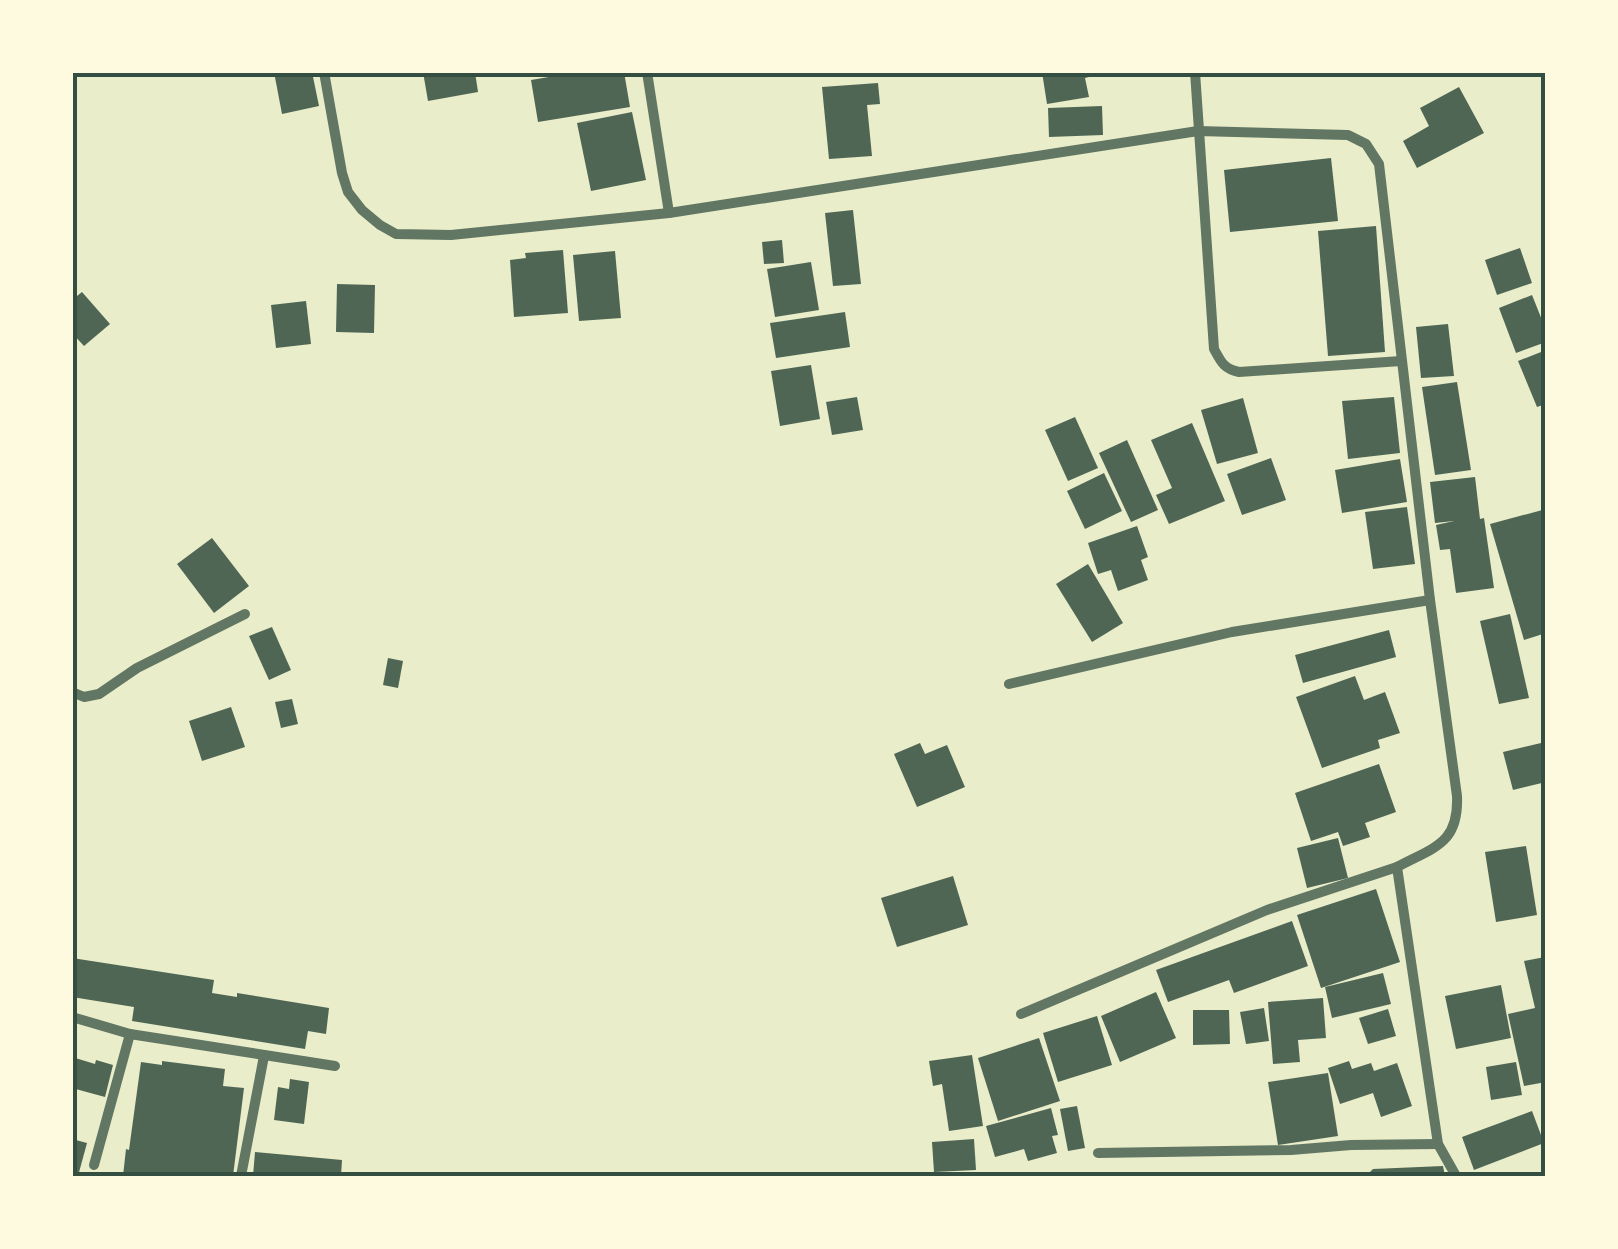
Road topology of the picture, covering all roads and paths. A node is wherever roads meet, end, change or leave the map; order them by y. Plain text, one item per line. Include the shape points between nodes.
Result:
1 (324, 72) edge
2 (648, 72) edge
3 (1195, 72) edge
4 (1198, 131) junction
5 (669, 213) junction
6 (1401, 361) junction
7 (1430, 600) junction
8 (245, 614) dead end
9 (1009, 684) dead end
10 (72, 692) edge
11 (1397, 867) junction
12 (1022, 1014) dead end
13 (72, 1017) edge
14 (130, 1034) junction
15 (264, 1056) junction
16 (335, 1066) dead end
17 (1438, 1144) junction
18 (1098, 1153) dead end
19 (94, 1165) dead end
20 (241, 1176) edge
21 (1456, 1176) edge

1 - 5 street via 348,192 396,234 450,235
2 - 5 street
3 - 4 street
4 - 5 street
4 - 6 street via 1348,135 1366,144 1379,164
4 - 6 street via 1214,348 1227,370
6 - 7 street
7 - 9 street via 1232,632
7 - 11 street via 1458,815 1440,844
8 - 10 street via 99,694
11 - 12 street via 1267,910
11 - 17 street
13 - 14 street
14 - 15 street
14 - 19 street
15 - 16 street
15 - 20 street
17 - 18 street
17 - 21 street

